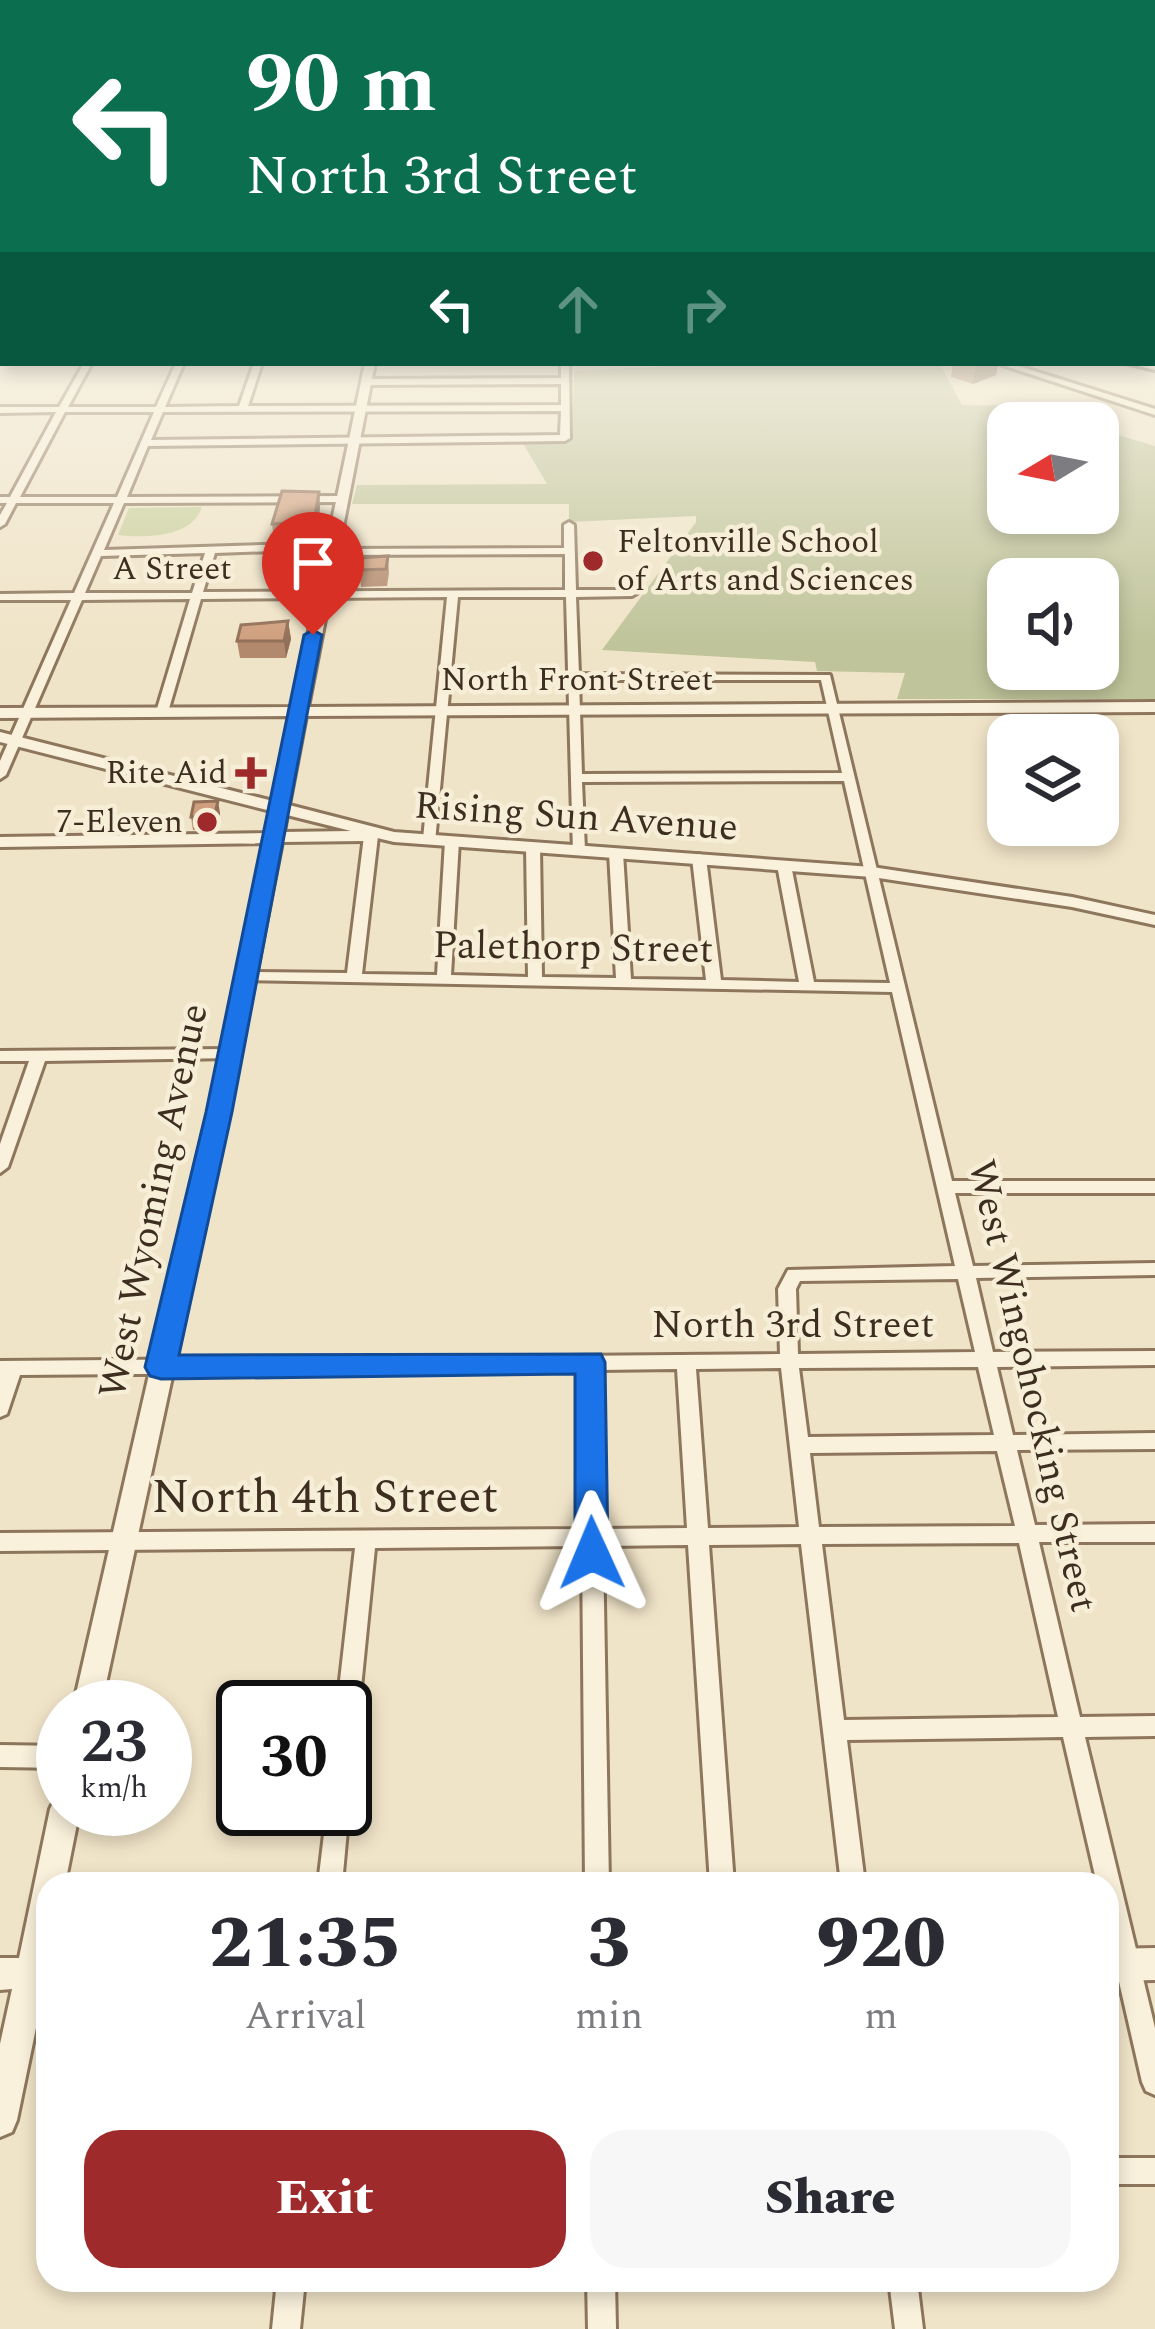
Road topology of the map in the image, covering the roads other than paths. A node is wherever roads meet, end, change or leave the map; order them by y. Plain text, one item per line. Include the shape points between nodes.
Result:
1 (53, 428) edge
2 (152, 428) edge
3 (355, 428) edge
4 (565, 428) edge
5 (352, 441) junction
6 (146, 443) junction
7 (120, 499) junction
8 (340, 499) junction
9 (0, 500) edge
10 (14, 500) junction
11 (0, 524) edge
12 (569, 525) dead end
13 (330, 549) junction
14 (569, 551) junction
15 (210, 552) junction
16 (97, 553) junction
17 (570, 593) junction
18 (632, 593) dead end
19 (453, 594) junction
20 (197, 595) junction
21 (322, 595) junction
22 (0, 597) edge
23 (79, 597) junction
24 (573, 677) junction
25 (1155, 706) edge
26 (833, 708) junction
27 (441, 710) junction
28 (574, 710) junction
29 (298, 711) junction
30 (0, 712) edge
31 (28, 712) junction
32 (162, 712) junction
33 (6, 748) edge
34 (0, 775) edge
35 (850, 777) junction
36 (576, 778) junction
37 (279, 805) junction
38 (371, 836) junction
39 (273, 837) junction
40 (394, 837) junction
41 (430, 839) junction
42 (452, 841) junction
43 (0, 842) edge
44 (533, 847) junction
45 (578, 850) junction
46 (616, 853) junction
47 (699, 859) junction
48 (784, 865) junction
49 (872, 872) junction
50 (1155, 920) edge
51 (245, 976) junction
52 (354, 978) junction
53 (444, 978) junction
54 (535, 980) junction
55 (624, 982) junction
56 (714, 984) junction
57 (807, 986) junction
58 (899, 988) junction
59 (231, 1046) junction
60 (38, 1055) junction
61 (0, 1056) edge
62 (928, 1114) junction
63 (951, 1114) dead end
64 (0, 1167) edge
65 (945, 1186) junction
66 (1155, 1187) edge
67 (1155, 1269) edge
68 (965, 1270) junction
69 (1155, 1358) edge
70 (986, 1359) junction
71 (789, 1361) junction
72 (590, 1362) junction
73 (686, 1362) junction
74 (161, 1367) junction
75 (6, 1368) edge
76 (0, 1409) edge
77 (1155, 1441) edge
78 (1005, 1442) junction
79 (798, 1445) junction
80 (1155, 1532) edge
81 (1027, 1533) junction
82 (698, 1536) junction
83 (808, 1536) junction
84 (591, 1538) junction
85 (124, 1540) junction
86 (366, 1540) junction
87 (0, 1542) edge
88 (93, 1680) edge
89 (351, 1680) edge
90 (1155, 1726) edge
91 (1072, 1727) junction
92 (835, 1730) junction
93 (0, 1756) edge
94 (36, 1757) edge
95 (60, 1836) edge
96 (335, 1836) edge
97 (52, 1872) edge
98 (331, 1872) edge
99 (597, 1872) edge
100 (721, 1872) edge
101 (852, 1872) edge
102 (1107, 1872) edge
103 (1119, 1920) edge
104 (36, 1938) edge
105 (1130, 1965) edge
106 (26, 1974) edge
107 (1155, 2082) edge
108 (0, 2120) edge
109 (1119, 2171) edge
110 (1155, 2171) edge
111 (289, 2292) edge
112 (601, 2292) edge
113 (904, 2292) edge
114 (286, 2329) edge
115 (602, 2329) edge
116 (909, 2329) edge

1 - 10 street
2 - 6 street
3 - 5 street, West Wyoming Avenue
4 - 5 street via 565,438
5 - 6 street
5 - 8 street, West Wyoming Avenue
6 - 7 street
7 - 8 street
7 - 10 street
7 - 16 street
8 - 13 street, West Wyoming Avenue
9 - 10 street
10 - 11 street
12 - 14 street
13 - 14 street
13 - 15 street
13 - 21 street, West Wyoming Avenue
14 - 17 street
15 - 16 street
15 - 20 street
16 - 23 street
17 - 18 street, A Street
17 - 19 street, A Street
17 - 24 street
19 - 21 street, A Street
19 - 27 street
20 - 21 street, A Street
20 - 23 street, A Street
20 - 32 street
21 - 29 street, West Wyoming Avenue
22 - 23 street, A Street
23 - 31 street
24 - 26 street, West Wingohocking Street via 826,677
24 - 28 street
25 - 26 street, North Front Street
26 - 28 street, North Front Street
26 - 35 street, West Wingohocking Street
27 - 28 street, North Front Street
27 - 29 street, North Front Street
27 - 41 street
28 - 36 street
29 - 32 street, North Front Street
29 - 37 street, West Wyoming Avenue
30 - 31 street, North Front Street
31 - 32 street, North Front Street
31 - 33 street
33 - 34 street
33 - 37 street, Rising Sun Avenue
35 - 36 street
35 - 49 street, West Wingohocking Street
36 - 45 street
37 - 39 street, West Wyoming Avenue
37 - 40 street, Rising Sun Avenue
38 - 39 street
38 - 40 street
38 - 52 street
39 - 43 street
39 - 51 street, West Wyoming Avenue
40 - 41 street, Rising Sun Avenue
41 - 42 street, Rising Sun Avenue
42 - 44 street, Rising Sun Avenue
42 - 53 street
44 - 45 street, Rising Sun Avenue
44 - 54 street
45 - 46 street, Rising Sun Avenue
46 - 47 street, Rising Sun Avenue
46 - 55 street
47 - 48 street, Rising Sun Avenue
47 - 56 street
48 - 49 street, Rising Sun Avenue
48 - 57 street
49 - 50 street, Rising Sun Avenue
49 - 58 street, West Wingohocking Street
51 - 52 street, Palethorp Street
51 - 59 street, West Wyoming Avenue
52 - 53 street, Palethorp Street
53 - 54 street, Palethorp Street
54 - 55 street, Palethorp Street
55 - 56 street, Palethorp Street
56 - 57 street, Palethorp Street
57 - 58 street, Palethorp Street
58 - 62 street, West Wingohocking Street
59 - 60 street
59 - 74 street, West Wyoming Avenue
60 - 61 street
60 - 64 street
62 - 63 street
62 - 65 street, West Wingohocking Street
65 - 66 street
65 - 68 street, West Wingohocking Street
67 - 68 street
68 - 70 street, West Wingohocking Street
68 - 71 street via 794,1276
69 - 70 street, North 3rd Street
70 - 71 street, North 3rd Street
70 - 78 street, West Wingohocking Street
71 - 73 street, North 3rd Street
71 - 79 street
72 - 73 street, North 3rd Street
72 - 74 street, North 3rd Street
72 - 84 street
73 - 82 street
74 - 75 street, North 3rd Street
74 - 85 street, West Wyoming Avenue
75 - 76 street
77 - 78 street
78 - 79 street
78 - 81 street, West Wingohocking Street
79 - 83 street
80 - 81 street, North 4th Street
81 - 83 street, North 4th Street
81 - 91 street, West Wingohocking Street
82 - 83 street, North 4th Street
82 - 84 street, North 4th Street
82 - 100 street
83 - 92 street
84 - 86 street, North 4th Street
84 - 99 street
85 - 86 street, North 4th Street
85 - 87 street, North 4th Street
85 - 88 street, West Wyoming Avenue
86 - 89 street
90 - 91 street
91 - 92 street
91 - 102 street, West Wingohocking Street
92 - 101 street
93 - 94 street
95 - 97 street
96 - 98 street
103 - 105 street, West Wingohocking Street
104 - 106 street
105 - 107 street, West Wingohocking Street
106 - 108 street
109 - 110 street
111 - 114 street
112 - 115 street
113 - 116 street

